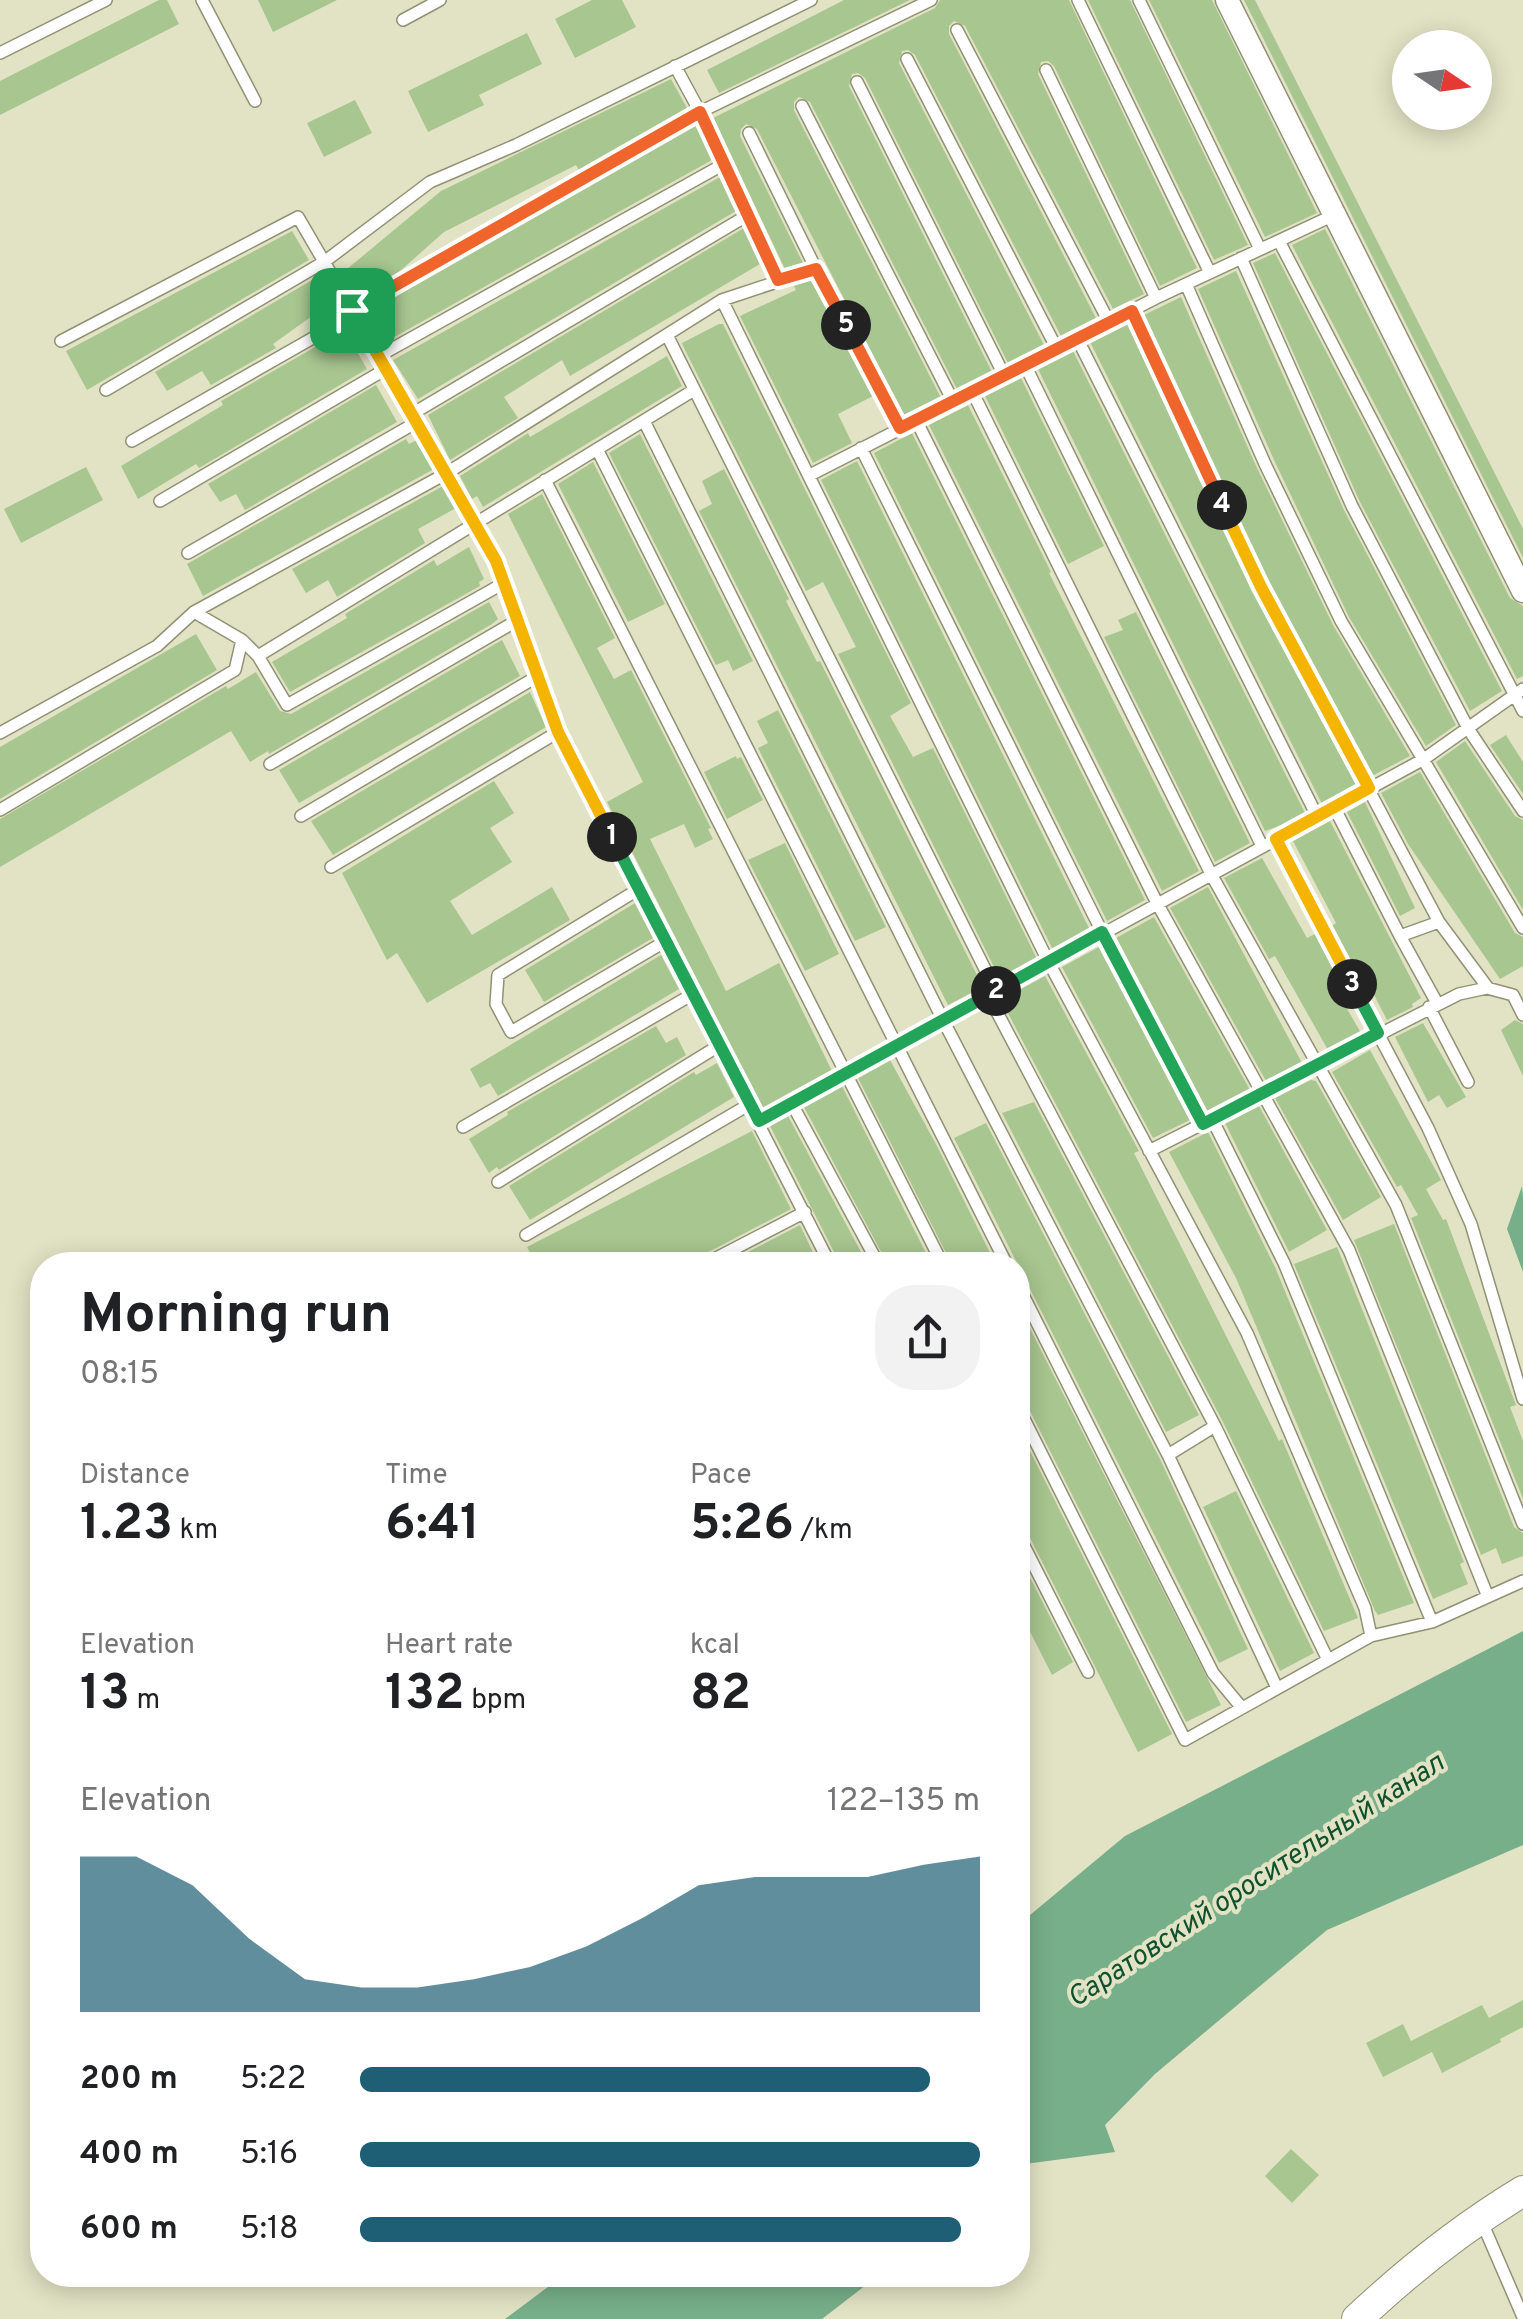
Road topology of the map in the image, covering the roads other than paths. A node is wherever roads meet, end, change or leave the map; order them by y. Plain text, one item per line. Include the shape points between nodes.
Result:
1 (106, 0) edge
2 (202, 0) edge
3 (440, 0) edge
4 (811, 0) edge
5 (932, 0) edge
6 (1078, 0) edge
7 (1138, 0) edge
8 (1227, 0) edge
9 (403, 20) dead end
10 (958, 30) dead end
11 (0, 53) edge
12 (907, 59) dead end
13 (674, 66) junction
14 (1046, 70) dead end
15 (857, 82) dead end
16 (255, 101) dead end
17 (802, 106) dead end
18 (700, 112) junction
19 (749, 133) dead end
20 (724, 164) junction
21 (748, 215) junction
22 (1334, 215) junction
23 (1279, 240) junction
24 (1260, 249) junction
25 (1241, 258) junction
26 (324, 262) junction
27 (816, 269) junction
28 (1210, 273) junction
29 (778, 280) junction
30 (1186, 284) junction
31 (1156, 298) junction
32 (722, 300) junction
33 (1132, 311) junction
34 (353, 312) junction
35 (1110, 322) junction
36 (666, 335) junction
37 (1078, 338) junction
38 (60, 342) dead end
39 (1057, 349) junction
40 (379, 356) junction
41 (1026, 365) junction
42 (386, 368) junction
43 (1004, 375) junction
44 (106, 390) dead end
45 (694, 390) junction
46 (972, 391) junction
47 (953, 401) junction
48 (415, 418) junction
49 (916, 420) junction
50 (644, 421) junction
51 (900, 428) junction
52 (132, 441) dead end
53 (861, 448) junction
54 (597, 449) junction
55 (447, 474) junction
56 (810, 475) junction
57 (546, 480) junction
58 (160, 502) dead end
59 (475, 523) junction
60 (188, 553) dead end
61 (504, 583) junction
62 (1523, 591) edge
63 (194, 612) junction
64 (518, 620) junction
65 (242, 640) junction
66 (258, 656) junction
67 (538, 676) junction
68 (1519, 692) edge
69 (1523, 710) edge
70 (1469, 730) junction
71 (558, 732) junction
72 (0, 733) edge
73 (1424, 759) junction
74 (270, 764) dead end
75 (1369, 788) junction
76 (1334, 807) junction
77 (0, 810) edge
78 (1523, 812) edge
79 (301, 816) dead end
80 (1317, 816) junction
81 (1276, 839) junction
82 (1262, 846) junction
83 (331, 866) dead end
84 (1211, 874) junction
85 (639, 889) junction
86 (1156, 903) junction
87 (1439, 922) junction
88 (1523, 928) edge
89 (1102, 932) junction
90 (1400, 936) junction
91 (666, 941) junction
92 (1048, 961) junction
93 (1488, 988) junction
94 (992, 993) junction
95 (693, 994) junction
96 (1433, 1005) junction
97 (1523, 1015) edge
98 (943, 1020) junction
99 (1378, 1033) junction
100 (720, 1045) junction
101 (895, 1047) junction
102 (1318, 1064) junction
103 (845, 1075) junction
104 (1468, 1082) dead end
105 (1262, 1093) junction
106 (750, 1104) junction
107 (792, 1104) junction
108 (759, 1121) junction
109 (1208, 1121) junction
110 (463, 1127) dead end
111 (1150, 1151) junction
112 (498, 1182) dead end
113 (805, 1212) junction
114 (526, 1235) dead end
115 (728, 1252) edge
116 (823, 1252) edge
117 (872, 1252) edge
118 (936, 1252) edge
119 (1000, 1252) edge
120 (1030, 1309) edge
121 (1523, 1398) edge
122 (1215, 1426) junction
123 (1030, 1431) edge
124 (1168, 1455) junction
125 (1523, 1524) edge
126 (1030, 1558) edge
127 (1523, 1581) edge
128 (1488, 1597) junction
129 (1432, 1622) junction
130 (1371, 1636) junction
131 (1328, 1660) junction
132 (1088, 1672) dead end
133 (1277, 1688) junction
134 (1242, 1708) junction
135 (1523, 2191) edge
136 (1480, 2217) junction
137 (1523, 2317) edge
138 (1357, 2319) edge

1 - 11 lane
2 - 16 lane
3 - 9 lane
4 - 13 lane
5 - 18 lane
6 - 28 lane
7 - 24 lane
8 - 22 street
10 - 35 lane
12 - 39 lane
13 - 18 lane
13 - 26 lane via 430,182
14 - 31 lane
15 - 43 lane
17 - 47 lane
18 - 20 lane
18 - 34 lane
19 - 27 lane
20 - 21 lane
20 - 40 lane
21 - 29 lane
21 - 48 lane
22 - 23 lane
22 - 62 street
23 - 24 lane
23 - 68 lane
24 - 25 lane
25 - 28 lane
25 - 70 lane via 1352,506
26 - 34 lane
26 - 38 lane via 298,216
26 - 44 lane
27 - 29 lane
27 - 51 lane
28 - 30 lane
29 - 32 lane
30 - 31 lane
30 - 73 lane via 1341,621
31 - 33 lane
32 - 36 lane
32 - 56 lane
33 - 35 lane
33 - 75 lane via 1261,587
34 - 40 lane
34 - 52 lane
35 - 37 lane
36 - 45 lane
36 - 55 lane
37 - 39 lane
37 - 80 lane
39 - 41 lane
40 - 42 lane
41 - 43 lane
41 - 82 lane
42 - 48 lane
42 - 58 lane
43 - 46 lane
45 - 50 lane
45 - 94 lane
46 - 47 lane
46 - 84 lane
47 - 49 lane
48 - 55 lane
48 - 60 lane
49 - 51 lane
49 - 86 lane
50 - 54 lane
50 - 98 lane
51 - 53 lane
53 - 56 lane
53 - 89 lane
54 - 57 lane
54 - 101 lane
55 - 59 lane
55 - 63 lane
56 - 92 lane
57 - 59 lane
57 - 103 lane
59 - 61 lane
59 - 66 lane
61 - 64 lane
61 - 66 lane via 287,705
63 - 65 lane
63 - 72 lane via 157,646
64 - 67 lane
64 - 74 lane
65 - 66 lane
65 - 77 lane via 235,670
67 - 71 lane
67 - 79 lane
68 - 69 lane
68 - 70 lane
70 - 73 lane
70 - 78 lane
71 - 83 lane
71 - 85 lane
73 - 75 lane
73 - 88 lane
75 - 76 lane
75 - 87 lane
76 - 80 lane
76 - 90 lane
80 - 81 lane
81 - 82 lane
81 - 99 lane
82 - 84 lane
84 - 86 lane
84 - 102 lane
85 - 91 lane
85 - 91 lane via 498,975 496,1004 512,1032
86 - 89 lane
86 - 105 lane
87 - 90 lane
87 - 93 lane
89 - 92 lane
89 - 109 lane
90 - 96 lane
91 - 95 lane
92 - 94 lane
92 - 111 lane
93 - 96 lane
93 - 97 lane via 1513,995
94 - 98 lane
94 - 122 lane
95 - 100 lane
95 - 110 lane
96 - 99 lane
96 - 104 lane
98 - 101 lane
98 - 124 lane
99 - 102 lane
99 - 121 lane via 1471,1224
100 - 106 lane
100 - 112 lane
101 - 103 lane
101 - 119 lane
102 - 105 lane
102 - 125 lane via 1396,1206
103 - 107 lane
103 - 118 lane
105 - 109 lane
105 - 128 lane via 1350,1250
106 - 108 lane
106 - 114 lane
107 - 108 lane
107 - 117 lane
108 - 113 lane
109 - 111 lane
109 - 129 lane via 1284,1263
111 - 130 lane via 1247,1333 1365,1608
113 - 115 lane
113 - 116 lane
120 - 134 lane via 1213,1672
122 - 124 lane
122 - 131 lane
123 - 134 lane via 1185,1740
124 - 133 lane
126 - 132 lane
127 - 128 lane
128 - 129 lane
129 - 130 lane
130 - 131 lane
131 - 133 lane
133 - 134 lane
135 - 136 street
136 - 137 lane
136 - 138 street

